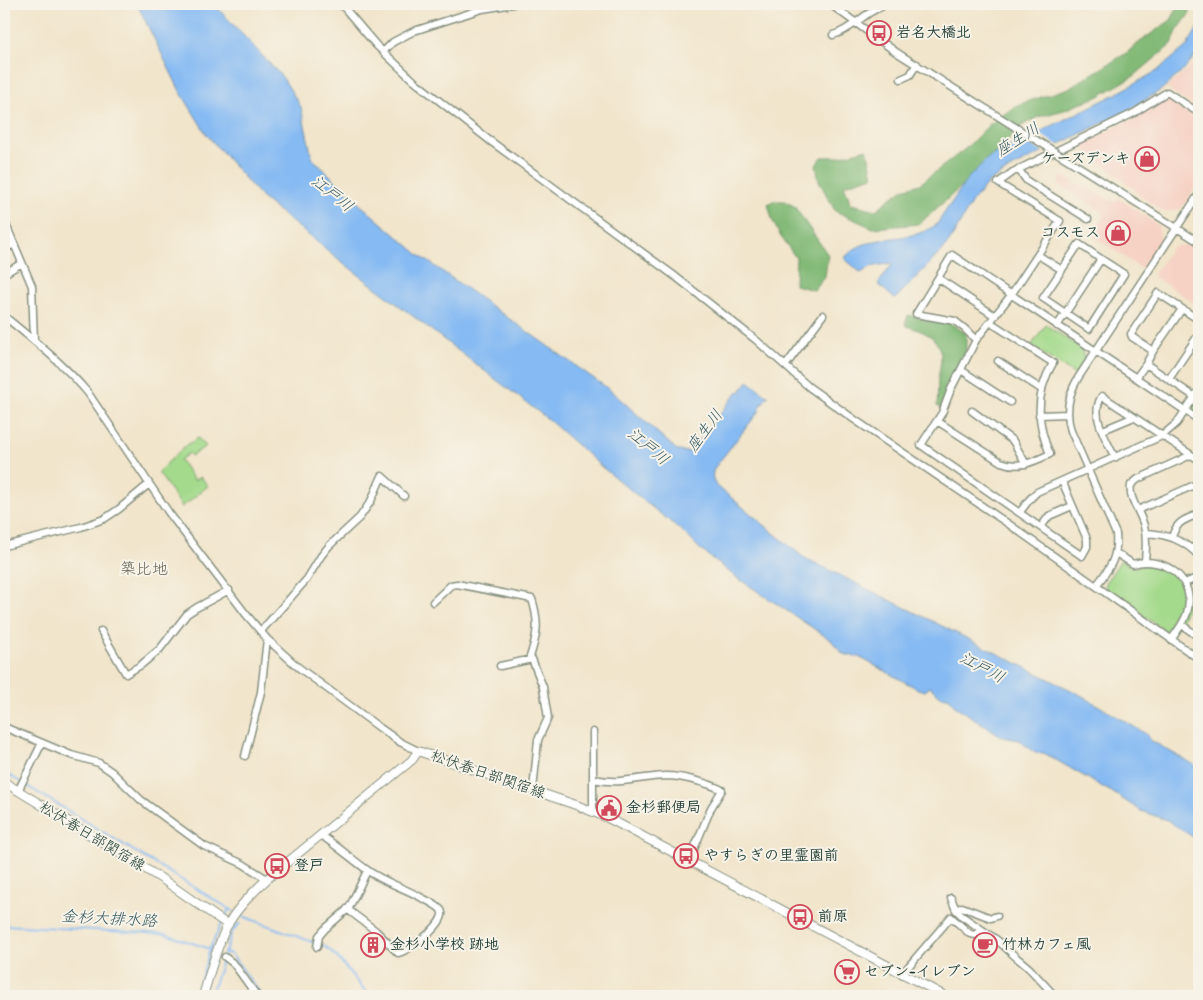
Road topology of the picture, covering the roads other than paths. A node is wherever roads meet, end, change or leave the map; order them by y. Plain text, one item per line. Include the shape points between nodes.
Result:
1 (341, 4) edge
2 (514, 4) edge
3 (830, 4) edge
4 (881, 6) dead end
5 (855, 23) junction
6 (834, 36) dead end
7 (383, 52) junction
8 (916, 64) junction
9 (901, 80) dead end
10 (1199, 113) edge
11 (1018, 169) junction
12 (1199, 194) edge
13 (1088, 219) dead end
14 (4, 223) edge
15 (1177, 228) junction
16 (1199, 242) edge
17 (14, 244) junction
18 (4, 249) edge
19 (1038, 255) junction
20 (1101, 259) junction
21 (22, 263) junction
22 (1062, 270) junction
23 (4, 274) edge
24 (938, 278) junction
25 (1011, 295) junction
26 (1182, 309) junction
27 (1065, 314) junction
28 (823, 315) dead end
29 (4, 316) edge
30 (993, 319) junction
31 (1199, 320) edge
32 (1057, 326) junction
33 (1199, 334) edge
34 (976, 340) junction
35 (34, 341) junction
36 (1096, 351) junction
37 (1153, 351) junction
38 (998, 361) dead end
39 (1146, 364) junction
40 (786, 365) junction
41 (961, 370) junction
42 (1136, 378) junction
43 (1169, 379) junction
44 (1041, 389) junction
45 (1199, 390) edge
46 (1195, 396) junction
47 (1010, 402) dead end
48 (972, 411) dead end
49 (1186, 411) junction
50 (1068, 414) junction
51 (1039, 416) junction
52 (1134, 417) junction
53 (937, 420) junction
54 (1199, 420) edge
55 (1103, 430) junction
56 (1162, 436) junction
57 (1192, 455) junction
58 (1115, 458) junction
59 (1199, 460) edge
60 (1026, 464) junction
61 (1091, 475) junction
62 (1062, 481) junction
63 (1199, 483) edge
64 (148, 484) junction
65 (404, 496) dead end
66 (1072, 506) junction
67 (1138, 510) junction
68 (1020, 512) junction
69 (1199, 514) edge
70 (1040, 527) junction
71 (1146, 533) junction
72 (1172, 537) junction
73 (1199, 545) edge
74 (4, 546) edge
75 (1192, 548) junction
76 (1116, 552) junction
77 (1199, 556) edge
78 (1145, 561) junction
79 (1199, 577) edge
80 (1099, 582) junction
81 (1185, 583) junction
82 (229, 590) junction
83 (433, 602) dead end
84 (1182, 625) junction
85 (101, 631) dead end
86 (261, 631) junction
87 (1199, 637) edge
88 (267, 639) junction
89 (1171, 640) junction
90 (1199, 659) edge
91 (528, 660) junction
92 (500, 666) dead end
93 (4, 726) edge
94 (593, 732) dead end
95 (42, 743) junction
96 (418, 751) junction
97 (245, 756) dead end
98 (593, 779) junction
99 (4, 782) edge
100 (18, 790) junction
101 (533, 790) junction
102 (593, 811) junction
103 (321, 835) junction
104 (689, 861) junction
105 (368, 871) junction
106 (267, 879) junction
107 (951, 898) dead end
108 (347, 909) junction
109 (956, 910) junction
110 (997, 916) dead end
111 (228, 924) junction
112 (980, 929) junction
113 (318, 944) dead end
114 (225, 957) dead end
115 (902, 974) junction
116 (203, 996) edge
117 (257, 996) edge
118 (946, 996) edge
119 (1055, 996) edge

1 - 7 street
2 - 7 street via 482,9 414,31 393,42
3 - 5 street
4 - 5 street via 870,10
5 - 6 street
5 - 8 street
7 - 40 street via 457,116 676,277
8 - 9 street via 910,75
8 - 15 street, bridge
10 - 11 street via 1167,92 1134,113
11 - 13 street via 1027,181
11 - 19 street via 998,183 1060,221
12 - 15 street
14 - 17 street
15 - 16 street
15 - 36 street
17 - 18 street
17 - 21 street
19 - 22 street
19 - 25 street
20 - 22 street via 1078,244
20 - 27 street
20 - 27 street via 1124,274 1089,329
21 - 23 street
21 - 35 street via 32,286
22 - 27 street via 1043,298
24 - 25 street via 952,256
24 - 30 street
24 - 34 street via 916,314 955,321
25 - 30 street
25 - 32 street
26 - 31 street
26 - 37 street
26 - 37 street via 1158,293 1131,334
27 - 32 street
28 - 40 street
29 - 35 street
30 - 34 street
30 - 44 street via 1053,363
32 - 36 street
33 - 43 street
34 - 41 street
35 - 64 street via 76,379 95,402
36 - 42 street
36 - 50 street via 1070,394
37 - 39 street
38 - 44 street
39 - 42 street
39 - 43 street
40 - 80 street via 809,387 855,420
41 - 47 street
41 - 53 street
42 - 49 street
43 - 46 street
44 - 51 street
45 - 46 street
46 - 49 street
48 - 60 street via 1014,441
49 - 54 street
49 - 56 street
50 - 51 street
50 - 61 street via 1071,431
51 - 60 street via 1041,432 1050,454
52 - 55 street
52 - 55 street via 1102,396 1097,407
52 - 56 street
53 - 60 street via 1001,462 1015,466
53 - 68 street via 921,445
55 - 58 street
56 - 57 street
56 - 58 street
57 - 59 street
57 - 67 street via 1135,481 1130,490
58 - 61 street
61 - 62 street
61 - 76 street via 1115,530
62 - 66 street
62 - 68 street via 1037,492
63 - 67 street
64 - 74 street via 104,519
64 - 82 street
65 - 86 street via 382,476 360,517 329,546 307,579
66 - 70 street via 1049,516
66 - 70 street via 1087,539 1082,556
67 - 71 street
68 - 70 street
69 - 72 street via 1179,523
71 - 72 street
71 - 78 street
72 - 75 street
73 - 75 street
75 - 77 street
76 - 78 street via 1133,564
76 - 80 street
78 - 81 street via 1165,565
79 - 81 street
80 - 89 street
81 - 84 street via 1189,606
82 - 85 street via 187,614 160,649 126,674
82 - 86 street
83 - 91 street via 451,585 457,584 534,600 537,635
84 - 87 street
84 - 89 street
86 - 88 street
88 - 96 street via 298,667 374,724
88 - 97 street via 261,692
89 - 90 street
91 - 92 street
91 - 101 street via 532,659 543,687 548,718 538,740
93 - 95 street
94 - 98 street
95 - 100 street
95 - 106 street via 71,756 99,763 141,800 204,846
96 - 101 main road, 松伏春日部関宿線
96 - 103 main road, 松伏春日部関宿線 via 412,760
98 - 102 street
98 - 104 street via 636,781 667,776 722,790
99 - 100 main road, 松伏春日部関宿線
100 - 111 main road, 松伏春日部関宿線
101 - 102 main road, 松伏春日部関宿線
102 - 104 main road, 松伏春日部関宿線
103 - 105 street
103 - 106 main road, 松伏春日部関宿線
104 - 115 main road, 松伏春日部関宿線
105 - 108 street
105 - 108 street via 437,907 443,914 440,920 424,938 398,953
106 - 111 main road, 松伏春日部関宿線
107 - 109 street
108 - 113 street via 325,929
109 - 110 street via 962,907 991,918
109 - 112 street
111 - 116 main road
112 - 115 street via 976,935 970,934 951,917
112 - 119 street via 1029,968
114 - 117 street via 234,964
115 - 118 main road, 松伏春日部関宿線

